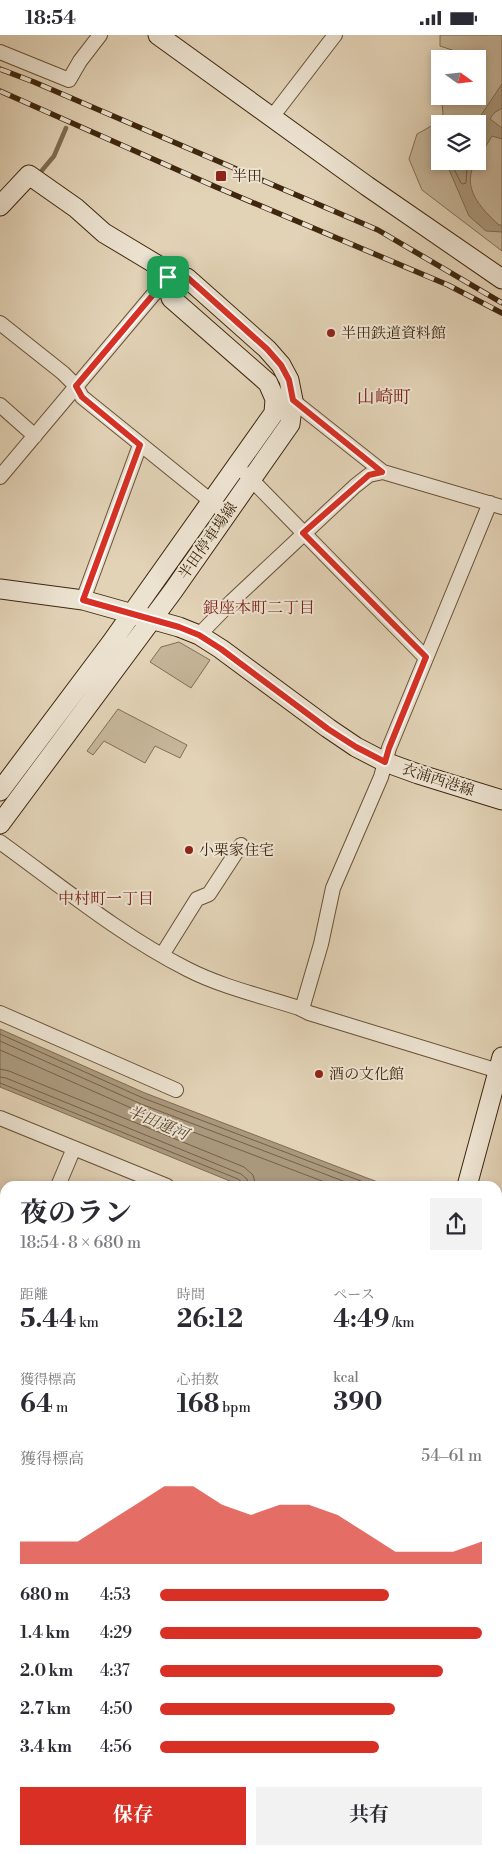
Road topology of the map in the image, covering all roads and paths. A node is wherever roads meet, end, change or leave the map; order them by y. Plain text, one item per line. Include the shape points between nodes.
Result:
1 (100, 35) edge
2 (331, 36) edge
3 (165, 37) edge
4 (0, 52) edge
5 (272, 117) junction
6 (0, 206) edge
7 (168, 277) junction
8 (502, 279) edge
9 (0, 323) edge
10 (268, 383) junction
11 (76, 386) junction
12 (293, 400) junction
13 (0, 405) edge
14 (35, 436) junction
15 (140, 445) junction
16 (237, 466) junction
17 (3, 468) edge
18 (382, 472) junction
19 (251, 480) junction
20 (211, 501) junction
21 (496, 505) edge
22 (227, 514) junction
23 (303, 533) junction
24 (0, 589) edge
25 (83, 600) junction
26 (132, 614) junction
27 (152, 620) junction
28 (199, 635) junction
29 (426, 657) junction
30 (385, 762) junction
31 (0, 791) edge
32 (502, 799) edge
33 (0, 824) edge
34 (0, 843) edge
35 (241, 845) dead end
36 (162, 955) junction
37 (302, 1009) junction
38 (0, 1013) edge
39 (501, 1067) edge
40 (176, 1090) dead end
41 (0, 1118) edge
42 (74, 1148) junction
43 (60, 1181) edge
44 (156, 1181) edge
45 (468, 1181) edge

1 - 4 street via 70,80
2 - 5 street
3 - 5 main road
5 - 8 main road
6 - 7 main road via 29,175 76,208 104,233 159,266
7 - 10 main road via 172,298
7 - 11 street
7 - 12 main road, 半田停車場線 via 188,278 267,349 289,380
9 - 11 street
10 - 12 street
10 - 16 main road, 半田停車場線 via 274,399 274,413
11 - 14 street
11 - 15 street via 82,397
12 - 18 street
12 - 19 main road, 半田停車場線 via 290,424
13 - 14 street
14 - 17 street
15 - 20 street
15 - 25 street
16 - 19 street
16 - 20 main road, 半田停車場線
18 - 21 street
18 - 23 street via 362,480
19 - 22 main road, 半田停車場線
19 - 23 street
20 - 22 street
20 - 26 main road, 半田停車場線
21 - 29 street
22 - 27 main road, 半田停車場線
23 - 28 street
23 - 29 street
24 - 25 main road, 衣浦西港線
25 - 26 main road, 衣浦西港線
26 - 27 main road, 衣浦西港線
26 - 31 main road, 半田停車場線
27 - 28 main road, 衣浦西港線
27 - 33 main road, 半田停車場線
28 - 30 main road, 衣浦西港線 via 328,729
29 - 30 street
30 - 32 main road, 衣浦西港線
30 - 37 street via 333,888
34 - 36 street via 124,932
35 - 36 street via 209,894 197,899
36 - 37 street via 218,983
37 - 39 street via 402,1043
38 - 40 street
39 - 45 main road
41 - 42 street
42 - 43 street
42 - 44 street

